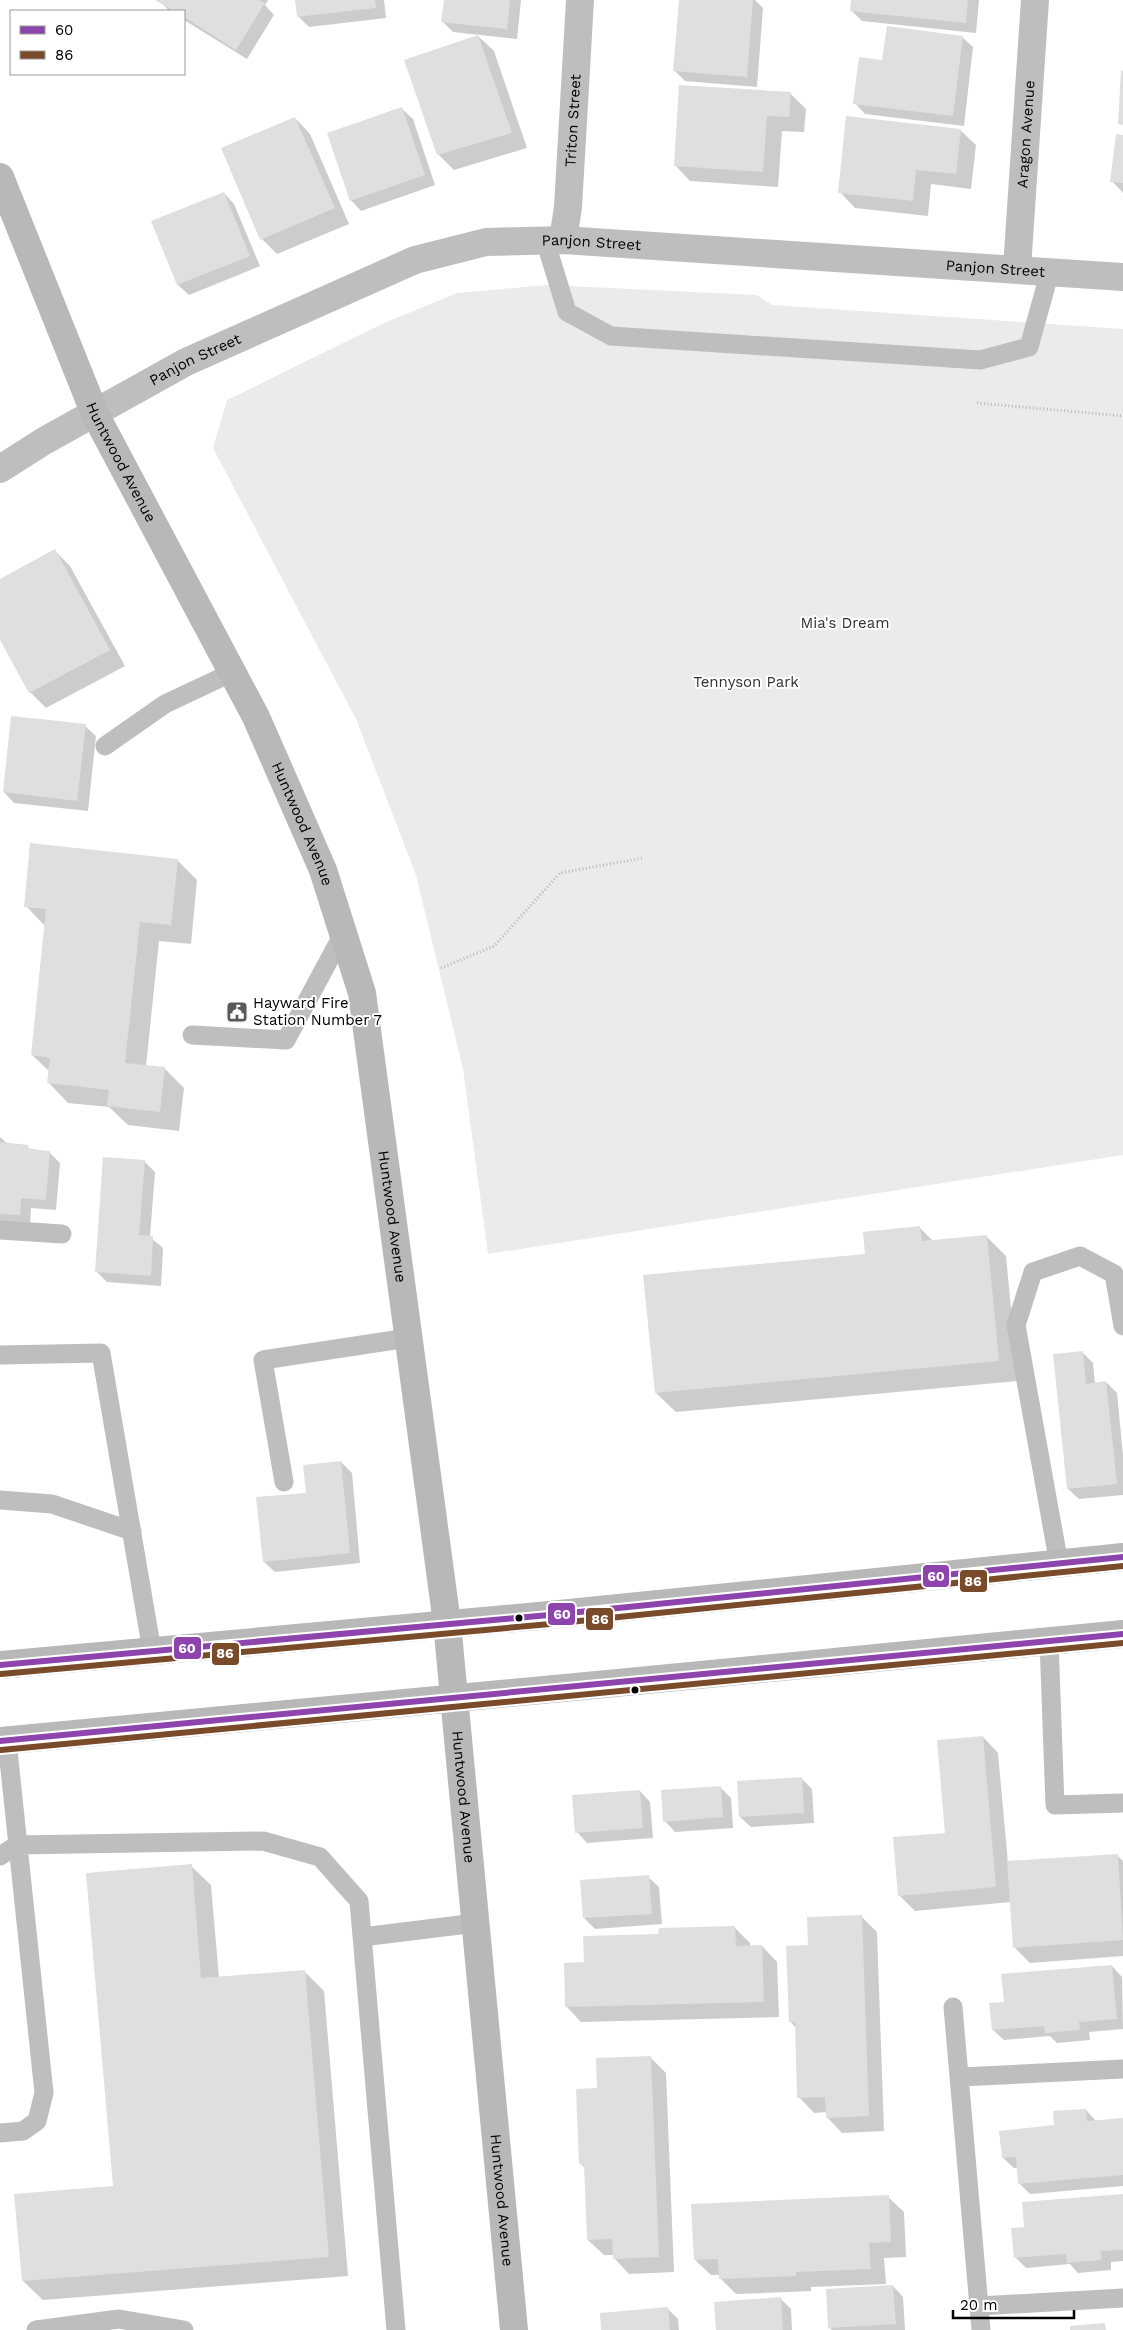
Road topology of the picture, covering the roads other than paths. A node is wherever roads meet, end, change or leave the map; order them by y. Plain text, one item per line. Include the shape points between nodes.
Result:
1 (580, 0) edge
2 (1035, 0) edge
3 (0, 178) edge
4 (554, 240) junction
5 (1017, 268) junction
6 (1050, 271) junction
7 (1123, 277) edge
8 (95, 414) junction
9 (0, 469) edge
10 (233, 672) junction
11 (105, 746) dead end
12 (343, 934) junction
13 (192, 1035) dead end
14 (0, 1230) edge
15 (62, 1234) dead end
16 (1123, 1326) edge
17 (408, 1338) junction
18 (0, 1355) edge
19 (284, 1482) dead end
20 (0, 1500) edge
21 (132, 1531) junction
22 (1123, 1558) edge
23 (1059, 1564) junction
24 (447, 1623) junction
25 (1123, 1634) edge
26 (1049, 1641) junction
27 (152, 1650) junction
28 (0, 1665) edge
29 (454, 1698) junction
30 (4, 1741) edge
31 (1123, 1802) edge
32 (17, 1845) junction
33 (0, 1856) edge
34 (476, 1923) junction
35 (362, 1936) junction
36 (953, 2007) dead end
37 (1123, 2069) edge
38 (960, 2077) junction
39 (0, 2133) edge
40 (1123, 2298) edge
41 (979, 2306) junction
42 (36, 2330) edge
43 (184, 2330) edge
44 (396, 2330) edge
45 (514, 2330) edge
46 (981, 2330) edge

1 - 4 street, Triton Street via 568,207
2 - 5 street, Aragon Avenue
3 - 8 main road, Huntwood Avenue
4 - 5 street, Panjon Street
4 - 6 lane via 567,312 611,336 980,360 1029,347
4 - 8 street, Panjon Street via 486,242 415,260 186,362
5 - 6 street, Panjon Street
6 - 7 street, Panjon Street
8 - 9 street, Panjon Street
8 - 10 main road, Huntwood Avenue
10 - 11 lane via 165,704
10 - 12 main road, Huntwood Avenue via 323,870
12 - 13 lane via 286,1040
12 - 17 main road, Huntwood Avenue via 362,993
14 - 15 lane
16 - 23 lane via 1114,1274 1080,1256 1033,1272 1016,1324
17 - 19 lane via 263,1360
17 - 24 main road, Huntwood Avenue
18 - 21 lane via 101,1353
20 - 21 lane via 52,1504
21 - 27 lane
22 - 23 main road
23 - 24 main road
24 - 27 main road
24 - 29 main road, Huntwood Avenue
25 - 26 main road
26 - 29 main road
26 - 31 lane via 1055,1804
27 - 28 main road
29 - 30 main road
29 - 34 main road, Huntwood Avenue
30 - 32 lane
32 - 33 lane
32 - 35 lane via 263,1840 320,1857 359,1901
32 - 39 lane via 44,2093 37,2121 23,2131
34 - 35 lane
34 - 45 main road, Huntwood Avenue
35 - 44 lane
36 - 38 lane
37 - 38 lane
38 - 41 lane
40 - 41 lane
41 - 46 lane
42 - 43 lane via 119,2319

